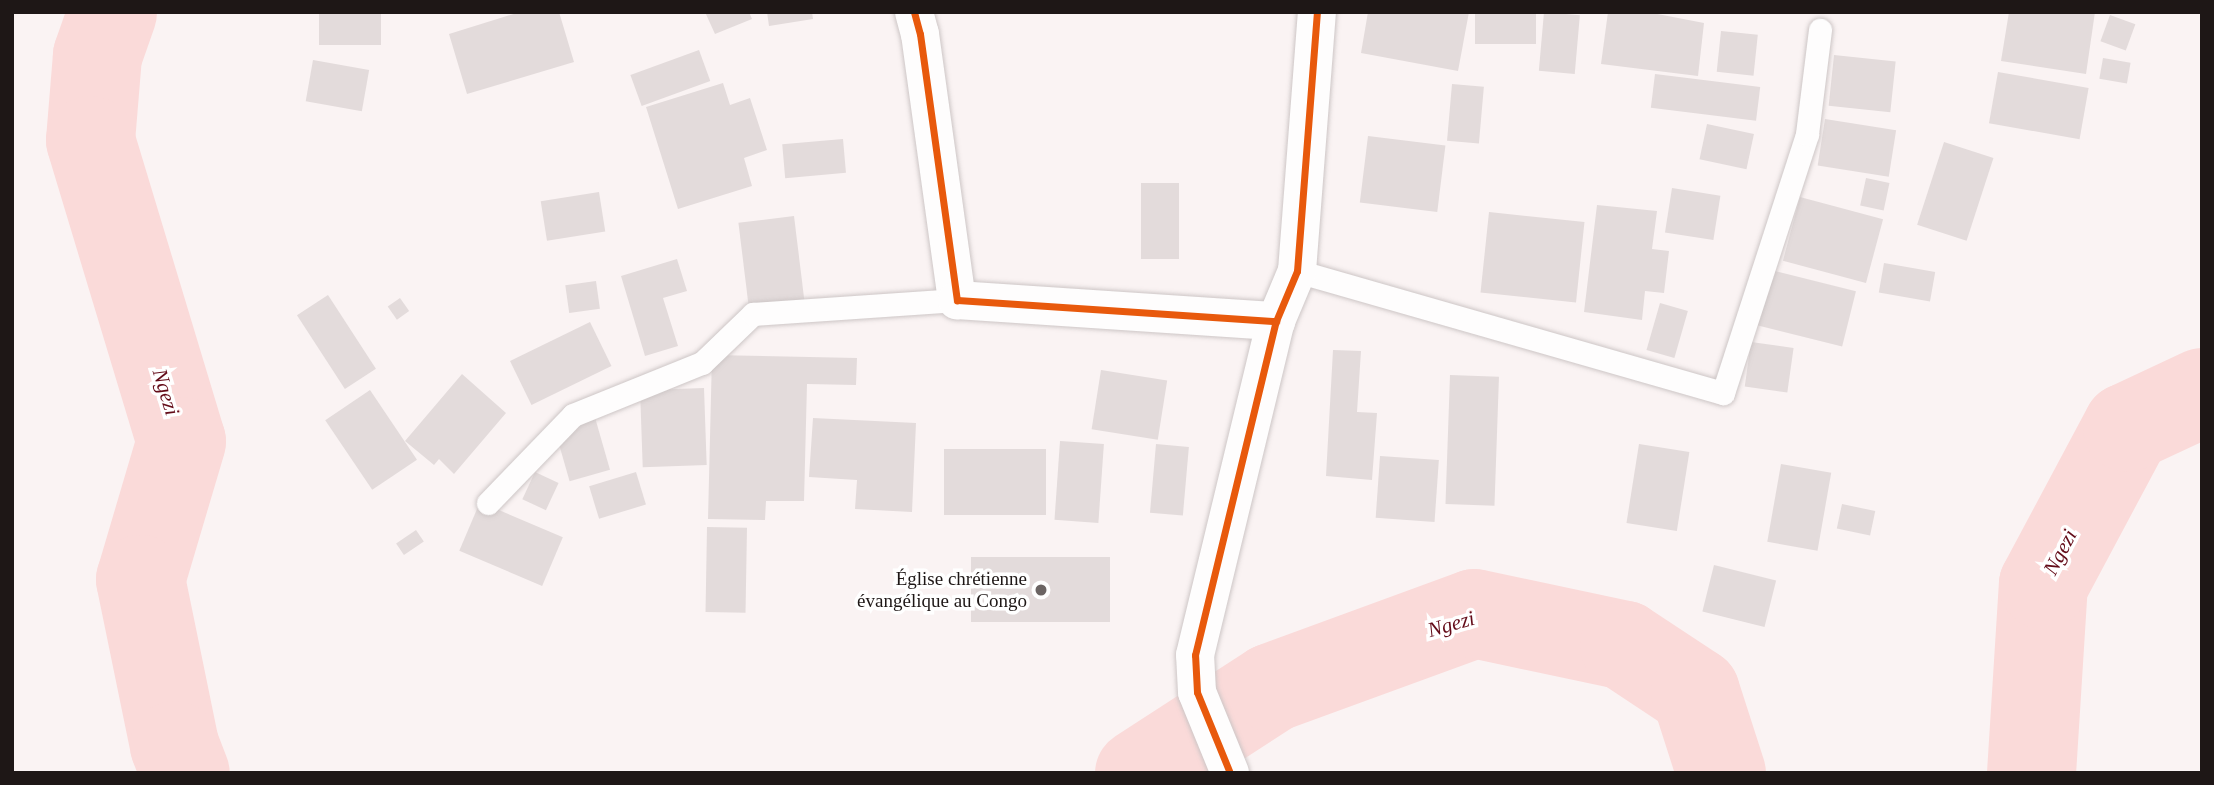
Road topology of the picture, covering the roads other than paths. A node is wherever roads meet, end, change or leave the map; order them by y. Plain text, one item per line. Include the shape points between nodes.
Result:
1 (914, 12) edge
2 (1317, 12) edge
3 (1820, 30) dead end
4 (1297, 271) junction
5 (957, 300) junction
6 (1276, 321) junction
7 (488, 503) dead end
8 (1228, 766) edge

1 - 5 street
2 - 4 street
3 - 4 lane via 1807,134 1723,393
4 - 6 street
5 - 6 street
5 - 7 lane via 753,314 702,363 573,415
6 - 8 street via 1195,655 1197,692

